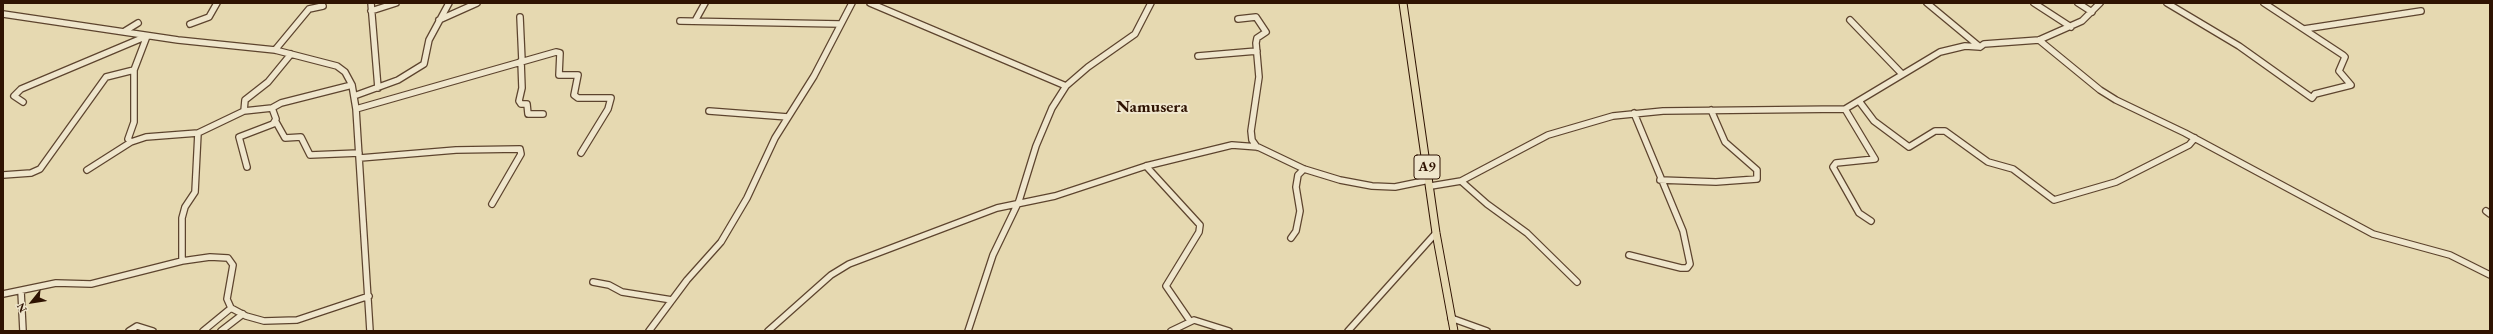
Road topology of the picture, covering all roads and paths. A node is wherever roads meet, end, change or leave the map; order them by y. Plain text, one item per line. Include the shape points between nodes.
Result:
1 (217, 3) edge
2 (370, 3) edge
3 (396, 3) edge
4 (449, 3) edge
5 (477, 3) edge
6 (705, 3) edge
7 (852, 3) edge
8 (870, 3) edge
9 (1151, 3) edge
10 (1403, 3) edge
11 (1927, 3) edge
12 (2034, 3) edge
13 (2078, 3) edge
14 (2100, 3) edge
15 (2168, 3) edge
16 (2264, 3) edge
17 (323, 6) dead end
18 (371, 11) junction
19 (2421, 11) dead end
20 (2092, 12) junction
21 (3, 14) edge
22 (520, 16) dead end
23 (1238, 19) dead end
24 (439, 20) junction
25 (1850, 20) dead end
26 (680, 21) dead end
27 (695, 21) junction
28 (138, 23) dead end
29 (190, 24) dead end
30 (840, 24) junction
31 (2071, 27) junction
32 (2304, 29) junction
33 (125, 31) junction
34 (147, 36) junction
35 (2040, 40) junction
36 (1980, 47) junction
37 (275, 50) junction
38 (1257, 51) junction
39 (291, 54) junction
40 (1198, 56) dead end
41 (522, 61) junction
42 (134, 70) junction
43 (1902, 74) junction
44 (352, 85) junction
45 (1066, 86) junction
46 (378, 88) junction
47 (354, 96) junction
48 (1859, 101) junction
49 (23, 102) dead end
50 (272, 108) junction
51 (356, 109) junction
52 (1845, 109) junction
53 (244, 110) junction
54 (1711, 110) junction
55 (709, 111) dead end
56 (1634, 113) junction
57 (543, 114) dead end
58 (788, 117) junction
59 (276, 122) junction
60 (198, 133) junction
61 (2195, 138) junction
62 (131, 142) junction
63 (1258, 147) junction
64 (581, 153) dead end
65 (359, 156) junction
66 (1146, 166) junction
67 (247, 167) dead end
68 (1304, 169) junction
69 (86, 170) dead end
70 (3, 175) edge
71 (1660, 180) junction
72 (1461, 181) junction
73 (1430, 183) junction
74 (492, 204) dead end
75 (1017, 206) junction
76 (1871, 221) dead end
77 (1436, 233) junction
78 (1291, 238) dead end
79 (1629, 255) dead end
80 (182, 260) junction
81 (2490, 274) edge
82 (593, 282) dead end
83 (1578, 282) dead end
84 (21, 290) junction
85 (3, 294) edge
86 (369, 296) junction
87 (672, 300) junction
88 (231, 308) junction
89 (242, 314) junction
90 (1451, 318) junction
91 (1190, 321) junction
92 (23, 331) edge
93 (129, 331) edge
94 (153, 331) edge
95 (203, 331) edge
96 (221, 331) edge
97 (370, 331) edge
98 (649, 331) edge
99 (768, 331) edge
100 (968, 331) edge
101 (1171, 331) edge
102 (1229, 331) edge
103 (1348, 331) edge
104 (1454, 331) edge
105 (1487, 331) edge

1 - 29 street via 209,17
2 - 18 street
3 - 18 street
4 - 24 street
5 - 24 street
6 - 27 street
7 - 30 street
8 - 45 street
9 - 45 street via 1136,34 1088,67
10 - 73 main road, A9
11 - 36 street
12 - 31 street
13 - 20 street
14 - 20 street
15 - 32 street via 2239,46 2312,98 2315,94 2351,85 2339,71 2345,57
16 - 32 street
17 - 37 street via 310,9
18 - 46 street
19 - 32 street
20 - 31 street
21 - 33 street
22 - 41 street
23 - 38 street via 1256,17 1265,30 1265,34 1257,38
24 - 46 street via 429,40 424,64 411,74
25 - 43 street
26 - 27 street
27 - 30 street
28 - 33 street
30 - 58 street via 814,76
31 - 35 street
33 - 34 street
34 - 37 street
34 - 42 street
34 - 49 street via 14,94
35 - 36 street via 1984,44
35 - 61 street via 2100,90
36 - 43 street via 1950,48
37 - 39 street
38 - 40 street
38 - 63 street via 1259,77 1251,131 1252,140
39 - 44 street via 338,66 345,72
39 - 53 street via 268,82 244,100
41 - 51 street
41 - 57 street via 522,88 519,101 521,104 527,104 528,114
41 - 64 street via 552,52 560,53 560,75 578,75 574,95 578,98 611,98 608,109
42 - 62 street via 134,122 128,139
42 - 70 street via 106,77 40,169 31,173
43 - 48 street
44 - 47 street
44 - 50 street via 281,103
45 - 75 street via 1052,108 1036,146
46 - 47 street
47 - 51 street
48 - 52 street
48 - 61 street via 1874,121 1909,147 1935,131 1945,131 1988,162 2013,169 2054,200 2116,182 2189,145
50 - 53 street
50 - 59 street
51 - 65 street
52 - 54 street
52 - 76 street via 1875,159 1832,165 1859,213
53 - 60 street
54 - 56 street
54 - 71 street via 1725,142 1757,170 1757,179 1716,182
55 - 58 street
56 - 71 street
56 - 72 street via 1596,120 1548,135
58 - 87 street via 766,156 747,198 721,242
59 - 65 street via 285,138 301,137 310,155
59 - 67 street via 240,137
60 - 62 street via 146,137
60 - 80 street via 195,192 185,207 182,218
61 - 81 street via 2373,234 2450,255
62 - 69 street
63 - 66 street via 1232,145
63 - 68 street
65 - 74 street via 520,149 521,154
65 - 86 street
66 - 75 street via 1074,191
66 - 91 street via 1200,225 1199,232 1166,286
68 - 73 street via 1372,186 1395,187
68 - 78 street via 1298,175 1296,187 1300,210 1296,231
71 - 79 street via 1683,233 1690,256 1690,266 1681,268
72 - 73 street
72 - 83 street via 1527,233
73 - 77 main road, A9
75 - 99 street via 997,208 966,218 849,264 830,275
75 - 100 street via 993,255
77 - 90 main road, A9
77 - 103 street
80 - 84 street via 91,284 56,283
80 - 88 street via 228,258 233,265 227,299
82 - 87 street via 609,285 622,292
84 - 85 street
84 - 92 street
86 - 89 street via 288,322 264,320
86 - 97 street
87 - 98 street
88 - 89 street
88 - 95 street
89 - 96 street
90 - 104 main road, A9
90 - 105 street
91 - 101 street
91 - 102 street via 1196,320
93 - 94 street via 137,326

